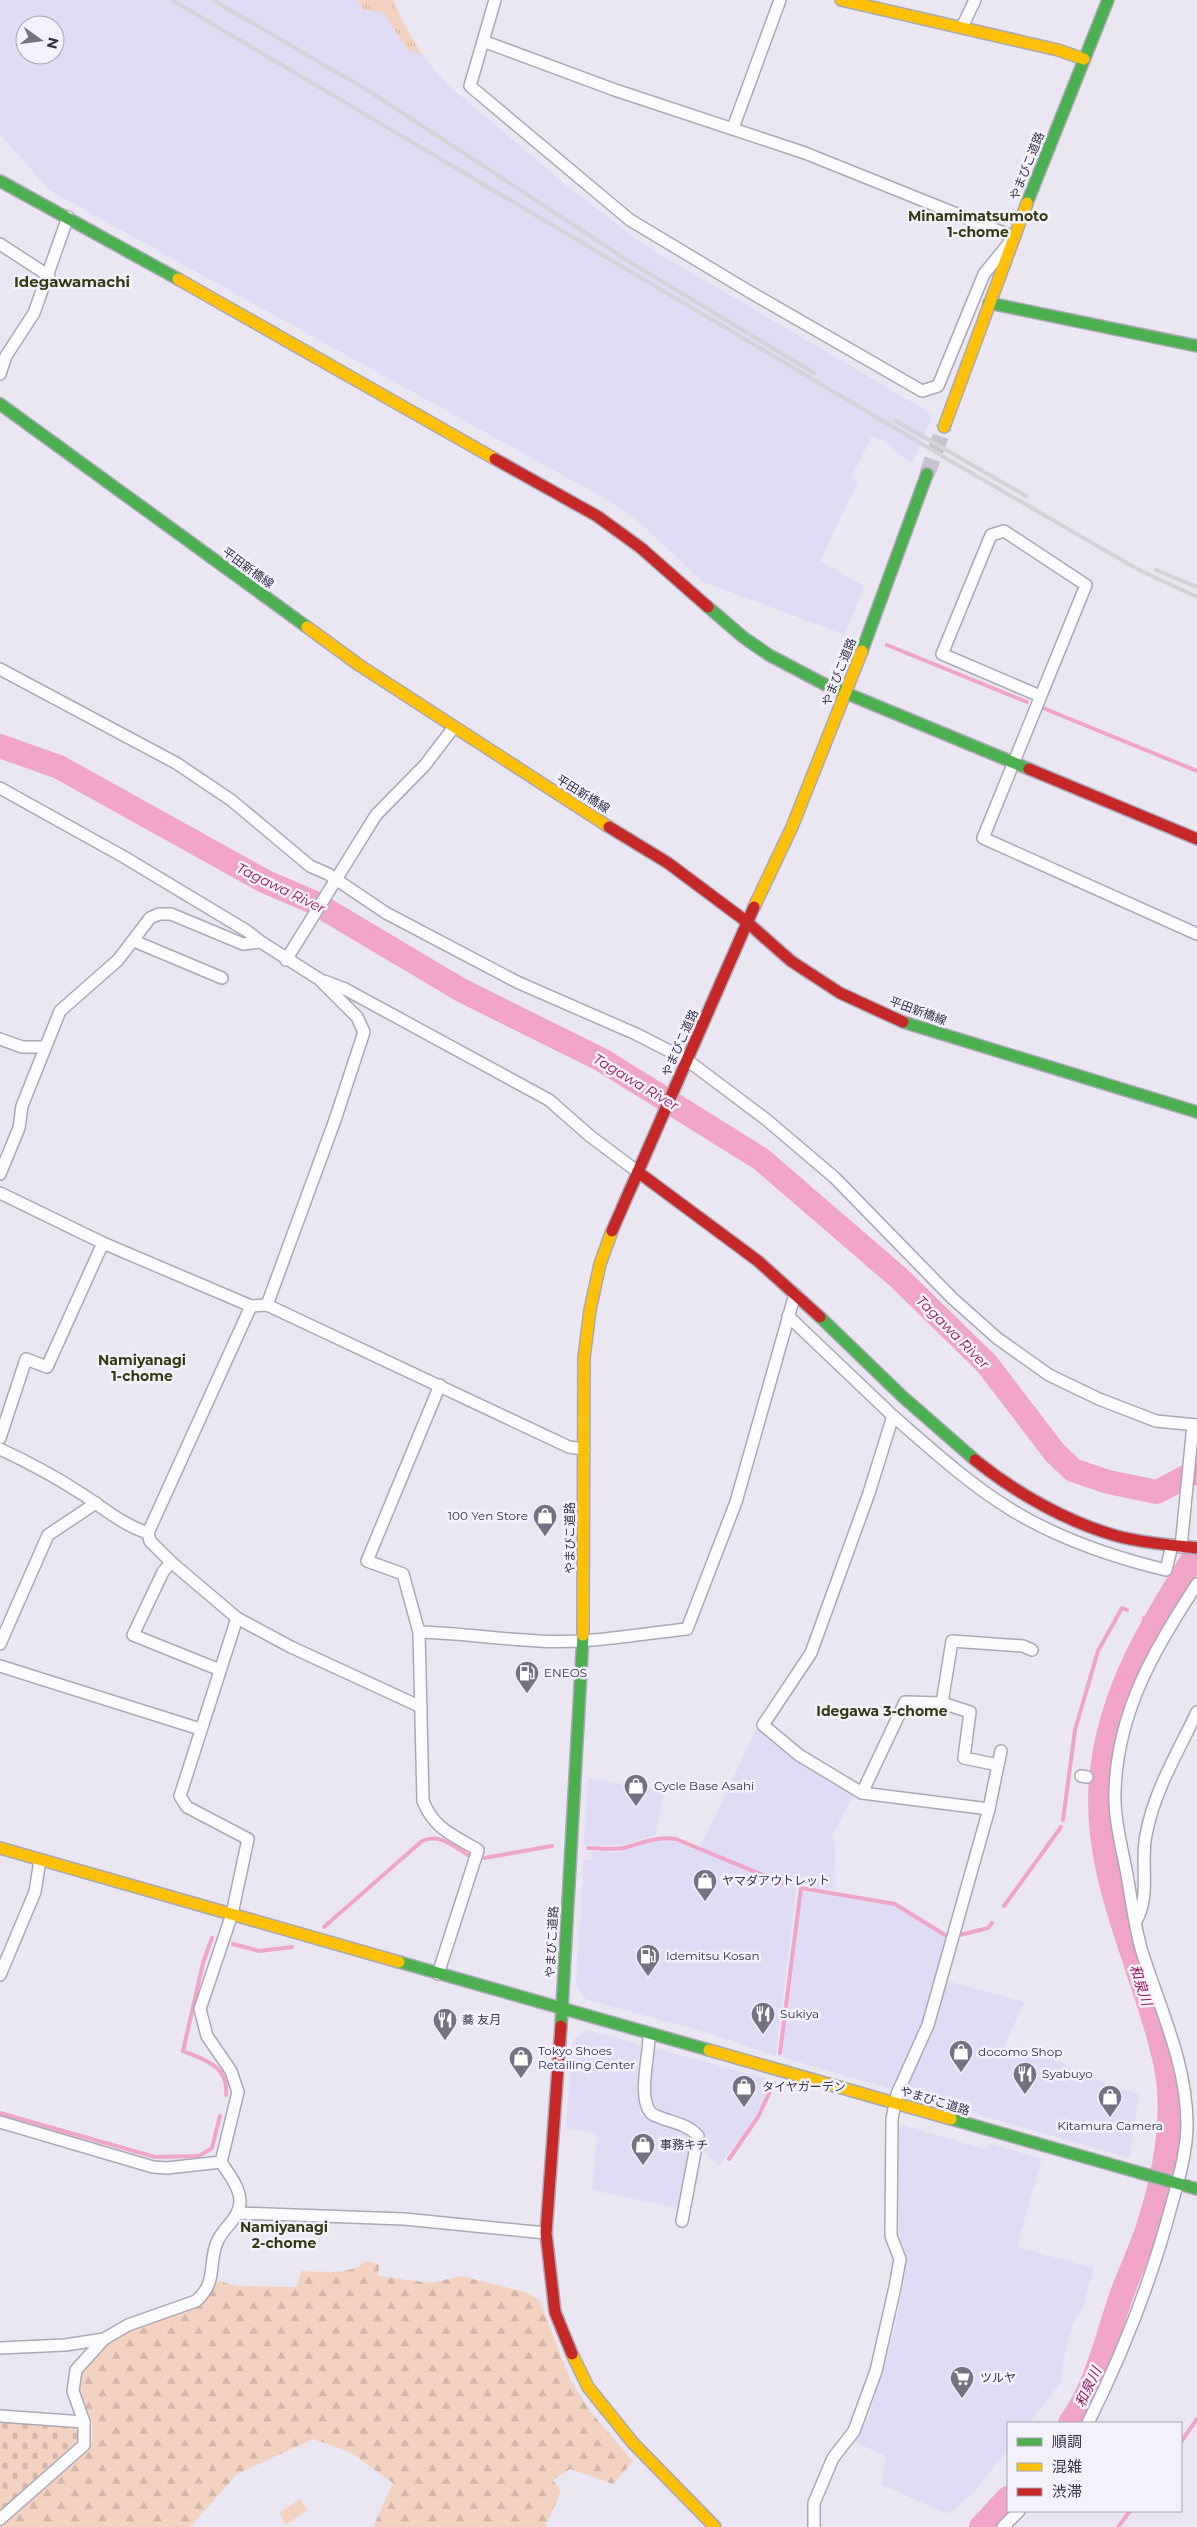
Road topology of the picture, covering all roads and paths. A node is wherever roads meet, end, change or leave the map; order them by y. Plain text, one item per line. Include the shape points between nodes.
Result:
1 (494, 0) edge
2 (780, 0) edge
3 (841, 0) edge
4 (975, 0) edge
5 (1108, 0) edge
6 (962, 27) junction
7 (482, 41) junction
8 (1084, 59) junction
9 (733, 128) junction
10 (0, 181) edge
11 (68, 217) junction
12 (1014, 237) junction
13 (0, 244) edge
14 (49, 276) junction
15 (988, 303) junction
16 (1197, 346) edge
17 (0, 374) edge
18 (0, 404) edge
19 (944, 427) tunnel mouth
20 (927, 474) tunnel mouth
21 (0, 668) edge
22 (845, 692) junction
23 (1040, 696) junction
24 (454, 727) junction
25 (1014, 763) junction
26 (0, 788) edge
27 (1197, 839) edge
28 (334, 881) junction
29 (748, 922) junction
30 (1197, 934) edge
31 (134, 941) junction
32 (261, 942) junction
33 (288, 956) junction
34 (222, 978) dead end
35 (319, 979) junction
36 (0, 1039) edge
37 (44, 1047) junction
38 (686, 1064) junction
39 (1197, 1112) edge
40 (638, 1172) junction
41 (0, 1174) edge
42 (0, 1193) edge
43 (104, 1243) junction
44 (795, 1294) junction
45 (267, 1305) junction
46 (251, 1306) junction
47 (788, 1316) junction
48 (440, 1385) junction
49 (894, 1416) junction
50 (1194, 1427) edge
51 (0, 1438) edge
52 (0, 1449) edge
53 (584, 1449) junction
54 (96, 1503) junction
55 (148, 1533) junction
56 (1185, 1547) edge
57 (171, 1562) junction
58 (1197, 1584) edge
59 (237, 1618) junction
60 (419, 1632) junction
61 (583, 1641) junction
62 (0, 1644) edge
63 (1032, 1650) dead end
64 (0, 1666) edge
65 (220, 1670) junction
66 (942, 1703) junction
67 (422, 1706) junction
68 (1197, 1712) edge
69 (200, 1729) junction
70 (1001, 1751) dead end
71 (998, 1765) junction
72 (862, 1793) junction
73 (989, 1809) junction
74 (0, 1848) edge
75 (40, 1860) junction
76 (232, 1914) junction
77 (1136, 1921) junction
78 (438, 1974) junction
79 (0, 1975) edge
80 (562, 2009) junction
81 (649, 2034) junction
82 (894, 2103) junction
83 (0, 2122) edge
84 (221, 2162) junction
85 (1173, 2183) junction
86 (1197, 2189) edge
87 (238, 2213) junction
88 (682, 2222) dead end
89 (546, 2233) junction
90 (104, 2339) junction
91 (0, 2348) edge
92 (0, 2416) edge
93 (84, 2422) junction
94 (1088, 2422) edge
95 (1018, 2512) edge
96 (0, 2519) edge
97 (715, 2527) edge
98 (814, 2527) edge
99 (1003, 2527) edge

1 - 7 street
2 - 9 street
3 - 6 street
4 - 6 street
5 - 8 street, やまびこ道路
6 - 8 street
7 - 9 street via 615,90
7 - 12 street via 470,86 630,220 922,391 938,386 984,274
8 - 12 street, やまびこ道路
9 - 12 street via 806,153
10 - 11 street
11 - 14 street
11 - 22 street via 597,516 641,548 743,637 795,670
12 - 15 street, やまびこ道路
13 - 14 street
14 - 17 street via 34,313 6,356
15 - 16 street
15 - 19 street, やまびこ道路
18 - 24 street, 平田新橋線 via 359,665
20 - 22 street, やまびこ道路 via 876,617
21 - 28 street via 176,763 231,800 310,866
22 - 25 street
22 - 29 street, やまびこ道路 via 792,827
23 - 23 street via 1086,585 1004,531 991,535 942,654
23 - 25 street
24 - 28 street via 425,765 376,815
24 - 29 street, 平田新橋線 via 668,863
25 - 27 street
25 - 30 street via 983,838
26 - 32 street via 124,857 247,930
28 - 33 street
28 - 38 street via 509,978 636,1034
29 - 38 street, やまびこ道路
29 - 39 street, 平田新橋線 via 791,961 840,993 898,1020
31 - 32 street via 150,918 170,914 243,944
31 - 34 street
31 - 37 street via 118,960 60,1011
32 - 33 street
33 - 35 street
35 - 40 street via 345,989 548,1100
35 - 45 street via 357,1017 364,1032
36 - 37 street via 22,1047
37 - 41 street via 22,1106 19,1128
38 - 40 street, やまびこ道路
38 - 50 street via 768,1121 835,1178 952,1298 1018,1354 1049,1375 1124,1409 1156,1421
40 - 44 street via 721,1231
40 - 53 street, やまびこ道路 via 600,1264 590,1310 584,1358
42 - 43 street
43 - 46 street
43 - 51 street via 47,1366 26,1359
44 - 47 street
44 - 56 street via 900,1395 996,1476 1074,1520 1109,1533
45 - 46 street
45 - 48 street
46 - 55 street
47 - 49 street
47 - 61 street via 736,1502 687,1628
48 - 53 street via 570,1447
48 - 60 street via 367,1561 403,1574
49 - 56 street via 978,1488 1010,1509 1070,1540 1166,1570
49 - 72 street via 811,1653 763,1725 799,1755
50 - 56 street via 1184,1518
52 - 54 street
53 - 61 street, やまびこ道路
54 - 55 street via 132,1528
54 - 62 street via 48,1535
55 - 57 street via 150,1541
57 - 59 street
57 - 65 street via 133,1635
58 - 77 street via 1149,1660 1136,1690 1120,1748 1115,1792 1117,1819
59 - 65 street
59 - 67 street via 291,1647
60 - 61 street via 464,1633 538,1642
60 - 67 street
61 - 80 street, やまびこ道路
63 - 66 street via 1022,1646 952,1641
64 - 69 street
65 - 69 street
66 - 71 street via 970,1712 964,1758
66 - 72 street via 905,1702
67 - 78 street via 423,1801 428,1815 437,1826 478,1850
68 - 77 street via 1154,1800 1145,1837 1145,1892
69 - 76 street via 180,1796 187,1807 248,1839
70 - 71 street
71 - 73 street
72 - 73 street
73 - 82 street via 928,2025
74 - 75 street
75 - 76 street
75 - 79 street via 35,1892
76 - 78 street
76 - 84 street via 200,2009 207,2036 231,2071 238,2092
77 - 85 street via 1143,1956 1171,2033 1186,2092 1187,2127
78 - 80 street
80 - 81 street, やまびこ道路
80 - 89 street
81 - 82 street, やまびこ道路
81 - 88 street via 650,2045 644,2066 646,2107 652,2115 693,2129 698,2136
82 - 85 street, やまびこ道路
82 - 98 street via 891,2236 900,2259 895,2287 876,2371 854,2431 833,2458 814,2503
83 - 84 street via 153,2167
84 - 87 street via 235,2184 240,2200
85 - 86 street, やまびこ道路
85 - 94 street via 1156,2263
87 - 89 street via 404,2220
87 - 90 street via 217,2241 212,2276 196,2301 128,2325
89 - 97 street via 555,2312 588,2387 633,2443
90 - 91 street via 65,2345
90 - 93 street via 76,2370 73,2391
92 - 93 street
93 - 96 street via 84,2445
95 - 99 street

